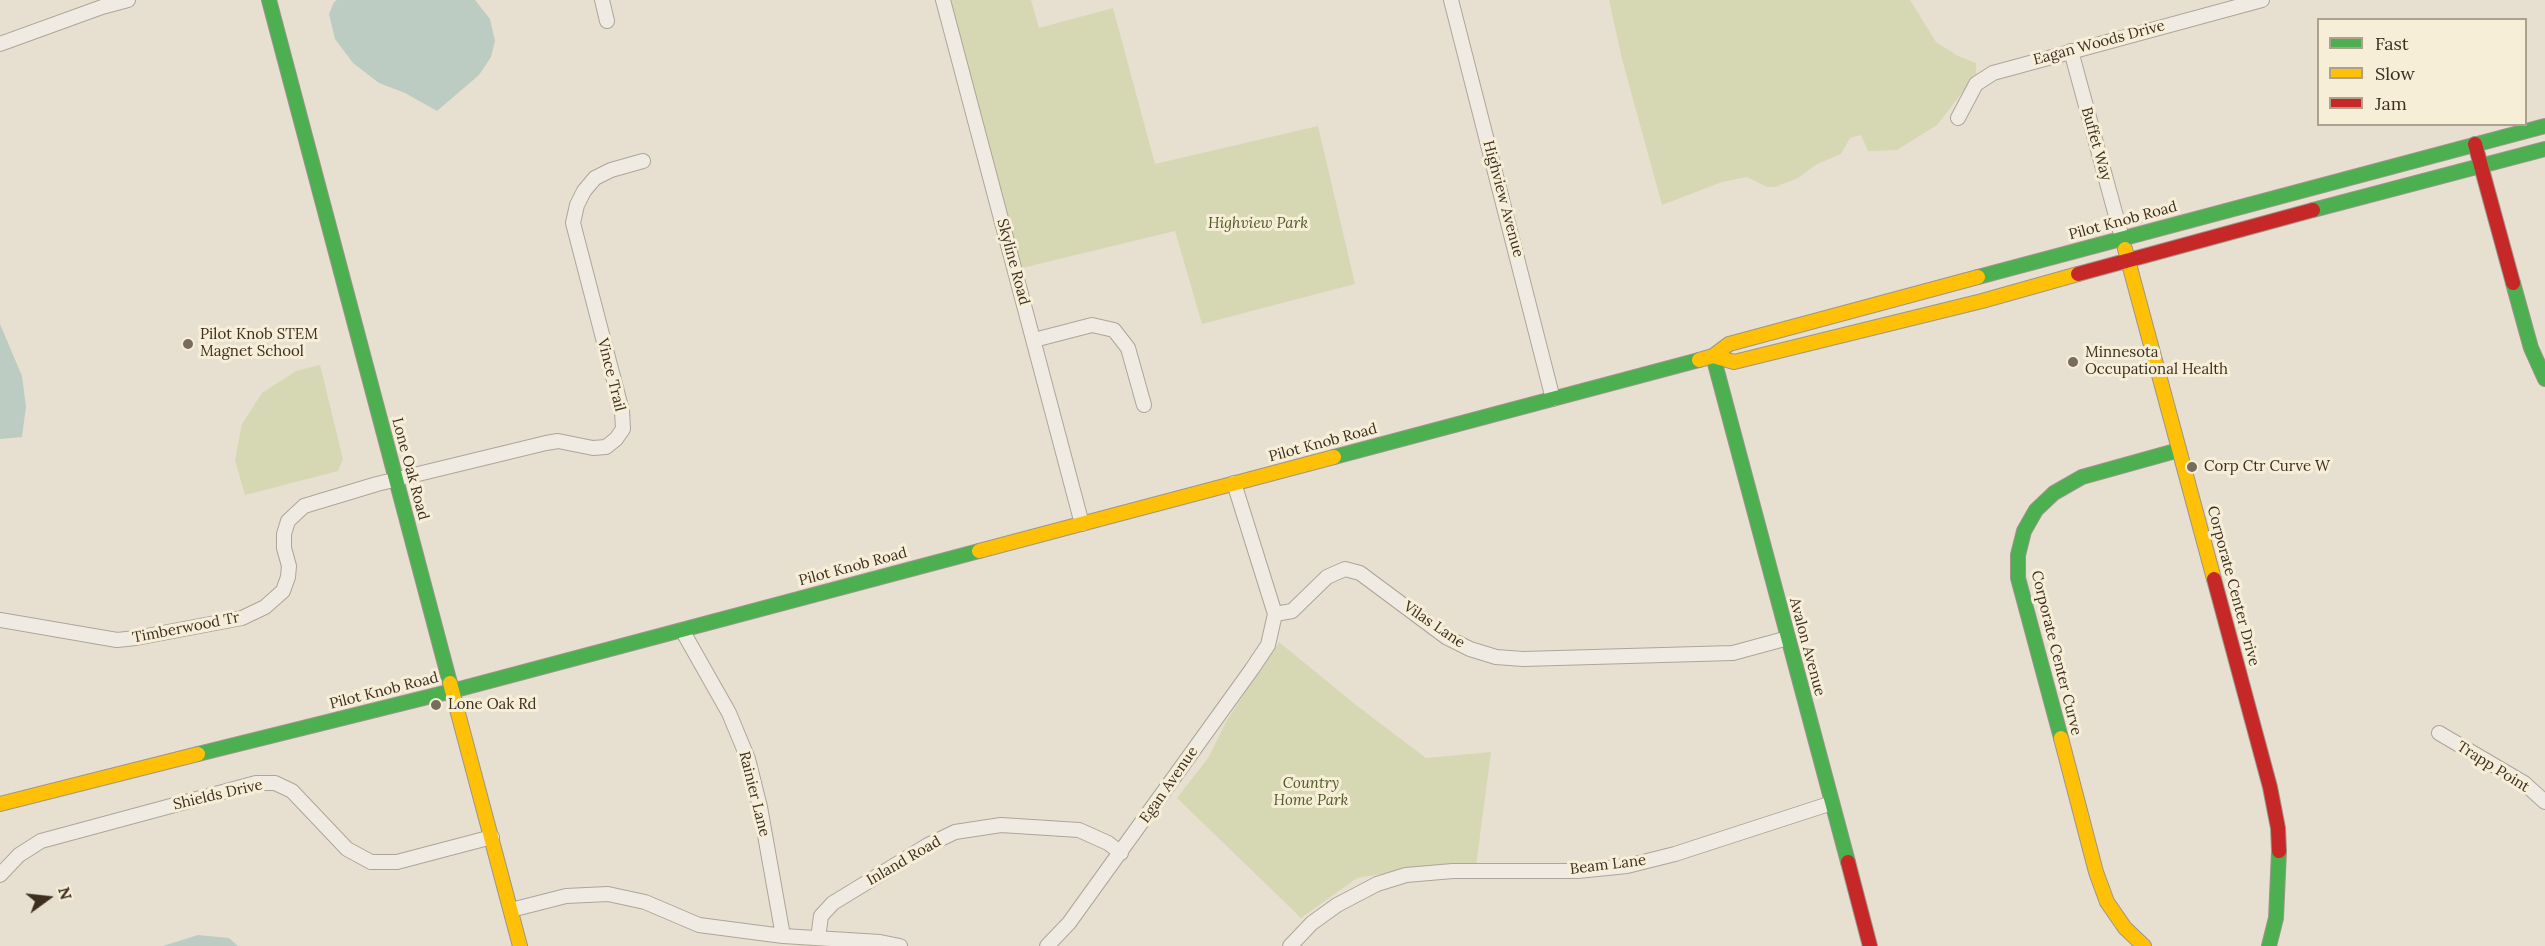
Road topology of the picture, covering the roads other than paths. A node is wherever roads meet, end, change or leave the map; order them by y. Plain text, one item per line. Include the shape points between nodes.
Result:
1 (128, 0) edge
2 (269, 0) edge
3 (602, 0) edge
4 (943, 0) edge
5 (1451, 0) edge
6 (2262, 0) edge
7 (607, 21) dead end
8 (0, 44) edge
9 (2071, 51) junction
10 (1958, 118) dead end
11 (2545, 126) edge
12 (2489, 141) junction
13 (2475, 144) junction
14 (2545, 149) edge
15 (643, 161) dead end
16 (2481, 167) junction
17 (2497, 169) junction
18 (2122, 238) junction
19 (2128, 260) junction
20 (1808, 322) junction
21 (1034, 340) junction
22 (1814, 342) junction
23 (1713, 356) junction
24 (2545, 379) edge
25 (1553, 399) junction
26 (1143, 405) dead end
27 (2179, 450) junction
28 (396, 481) junction
29 (1234, 483) junction
30 (1082, 524) junction
31 (1275, 614) junction
32 (0, 620) edge
33 (682, 630) junction
34 (1788, 638) junction
35 (452, 691) junction
36 (2439, 733) dead end
37 (2545, 802) edge
38 (1832, 803) junction
39 (0, 804) edge
40 (492, 837) junction
41 (1121, 853) junction
42 (0, 875) edge
43 (511, 910) junction
44 (783, 936) junction
45 (818, 938) junction
46 (520, 946) edge
47 (900, 946) edge
48 (1047, 946) edge
49 (1290, 946) edge
50 (1870, 946) edge
51 (2144, 946) edge
52 (2269, 946) edge

1 - 8 street
2 - 28 main road, Lone Oak Road
3 - 7 street
4 - 21 street, Skyline Road
5 - 25 street, Highview Avenue
6 - 9 street, Eagan Woods Drive
9 - 10 street, Eagan Woods Drive via 1993,73 1976,84
9 - 18 street, Buffet Way
11 - 12 main road, Pilot Knob Road
12 - 13 main road, Pilot Knob Road
12 - 17 main road
13 - 16 main road
13 - 18 main road, Pilot Knob Road
14 - 17 main road, Pilot Knob Road
15 - 28 street, Vince Trail via 595,178 577,205 573,223 622,411 623,429 616,439 606,447 593,448 558,441 546,443
16 - 17 main road, Pilot Knob Road
16 - 19 main road, Pilot Knob Road
16 - 24 main road via 2531,348
18 - 19 main road, Corporate Center Drive
18 - 20 main road, Pilot Knob Road
19 - 22 main road, Pilot Knob Road
19 - 27 main road, Corporate Center Drive
20 - 22 main road
20 - 23 main road, Pilot Knob Road via 1729,344
21 - 26 street via 1092,325 1114,330 1128,348
21 - 30 street, Skyline Road
22 - 23 main road, Pilot Knob Road via 1734,362
23 - 25 main road, Pilot Knob Road
23 - 34 main road, Avalon Avenue
25 - 29 main road, Pilot Knob Road
27 - 51 main road, Corporate Center Curve via 2082,477 2054,493 2036,510 2018,555 2018,578 2096,872 2107,902
27 - 52 main road, Corporate Center Drive via 2278,828 2280,870
28 - 32 street, Timberwood Tr via 298,510 288,521 284,534 289,566 283,591 266,607 242,618 117,640
28 - 35 main road, Lone Oak Road
29 - 30 main road, Pilot Knob Road
29 - 31 street
30 - 33 main road, Pilot Knob Road
31 - 34 street, Vilas Lane via 1292,611 1327,577 1345,569 1360,573 1446,637 1496,657 1733,653
31 - 41 street, Egan Avenue via 1268,645
33 - 35 main road, Pilot Knob Road
33 - 44 street, Rainier Lane via 729,713 748,759
34 - 38 main road, Avalon Avenue
35 - 39 main road, Pilot Knob Road
35 - 40 main road, Lone Oak Road
36 - 37 street, Trapp Point via 2524,783
38 - 49 street, Beam Lane via 1627,866 1407,875 1377,884 1336,905
38 - 50 main road, Avalon Avenue
40 - 42 street, Shields Drive via 397,862 371,862 347,849 292,791 274,783 256,783 41,841 19,855
40 - 43 main road, Lone Oak Road
41 - 45 street, Inland Road via 1079,830 1001,825 955,832 833,903 821,916
41 - 48 street, Egan Avenue
43 - 44 street via 566,896 608,894 645,902 699,925
43 - 46 main road, Lone Oak Road
44 - 45 street
45 - 47 street

